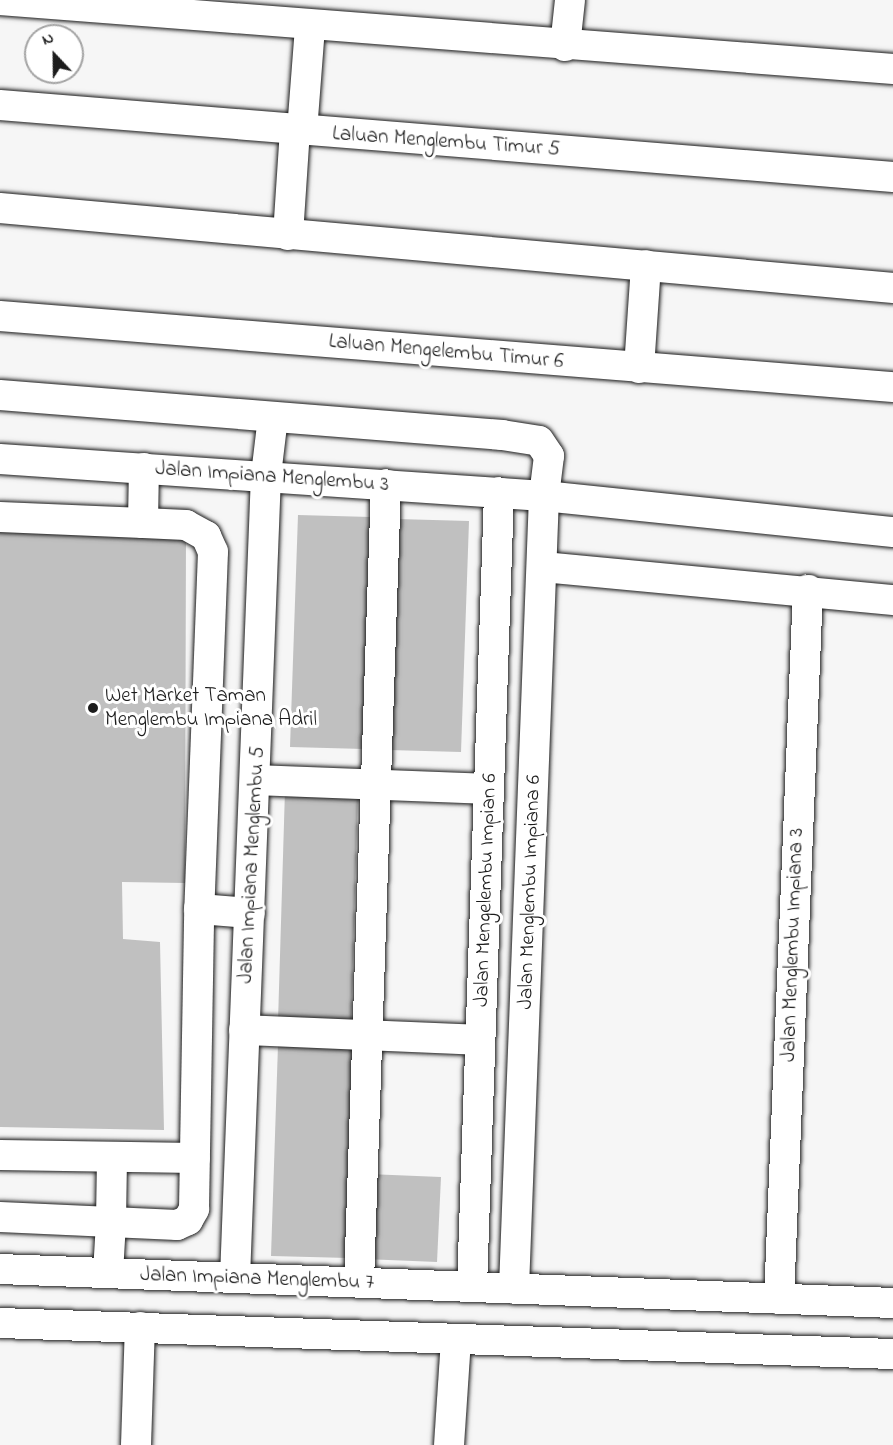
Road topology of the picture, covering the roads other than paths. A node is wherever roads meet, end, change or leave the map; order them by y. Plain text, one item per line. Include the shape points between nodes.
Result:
1 (0, 0) edge
2 (570, 0) edge
3 (310, 26) junction
4 (566, 46) junction
5 (893, 69) edge
6 (0, 105) edge
7 (298, 131) junction
8 (893, 177) edge
9 (0, 208) edge
10 (288, 235) junction
11 (646, 265) junction
12 (893, 288) edge
13 (0, 316) edge
14 (639, 368) junction
15 (893, 387) edge
16 (0, 395) edge
17 (273, 417) junction
18 (0, 459) edge
19 (144, 468) junction
20 (266, 475) junction
21 (386, 484) junction
22 (500, 492) junction
23 (544, 496) junction
24 (0, 517) edge
25 (142, 523) junction
26 (893, 531) edge
27 (543, 567) junction
28 (807, 590) junction
29 (893, 600) edge
30 (256, 780) junction
31 (375, 784) junction
32 (489, 789) junction
33 (199, 909) junction
34 (249, 913) junction
35 (244, 1030) junction
36 (366, 1035) junction
37 (480, 1040) junction
38 (0, 1155) edge
39 (112, 1157) junction
40 (195, 1158) junction
41 (0, 1217) edge
42 (111, 1222) junction
43 (0, 1269) edge
44 (108, 1273) junction
45 (235, 1278) junction
46 (358, 1282) junction
47 (472, 1287) junction
48 (514, 1288) junction
49 (779, 1299) junction
50 (893, 1303) edge
51 (0, 1323) edge
52 (140, 1328) junction
53 (456, 1339) junction
54 (893, 1354) edge
55 (136, 1445) edge
56 (449, 1445) edge

1 - 3 street
2 - 4 street
3 - 4 street
3 - 7 street
4 - 5 street
6 - 7 street, Laluan Menglembu Timur 5
7 - 8 street, Laluan Menglembu Timur 5
7 - 10 street
9 - 10 street
10 - 11 street
11 - 12 street
11 - 14 street
13 - 14 street, Laluan Mengelembu Timur 6
14 - 15 street, Laluan Mengelembu Timur 6
16 - 17 street
17 - 20 street, Jalan Impiana Menglembu 5
17 - 23 street, Jalan Menglembu Impiana 6 via 539,441 549,456
18 - 19 street, Jalan Impiana Menglembu 3
19 - 20 street, Jalan Impiana Menglembu 3
19 - 25 street
20 - 21 street, Jalan Impiana Menglembu 3
20 - 30 street, Jalan Impiana Menglembu 5
21 - 22 street, Jalan Impiana Menglembu 3
21 - 31 street
22 - 23 street, Jalan Impiana Menglembu 3
22 - 32 street, Jalan Mengelembu Impian 6
23 - 26 street
23 - 27 street, Jalan Menglembu Impiana 6
24 - 25 street
25 - 33 street via 186,525 206,536 213,552
27 - 28 street
27 - 48 street, Jalan Menglembu Impiana 6
28 - 29 street
28 - 49 street, Jalan Menglembu Impiana 3
30 - 31 street
30 - 34 street, Jalan Impiana Menglembu 5
31 - 32 street
31 - 36 street
32 - 37 street, Jalan Mengelembu Impian 6
33 - 34 street
33 - 40 street
34 - 35 street, Jalan Impiana Menglembu 5
35 - 36 street
35 - 45 street, Jalan Impiana Menglembu 5
36 - 37 street
36 - 46 street
37 - 47 street, Jalan Mengelembu Impian 6
38 - 39 street
39 - 40 street
39 - 42 street
40 - 42 street via 194,1209 188,1220 177,1225
41 - 42 street
42 - 44 street
43 - 44 street, Jalan Impiana Menglembu 7
44 - 45 street, Jalan Impiana Menglembu 7
45 - 46 street, Jalan Impiana Menglembu 7
46 - 47 street, Jalan Impiana Menglembu 7
47 - 48 street, Jalan Impiana Menglembu 7
48 - 49 street
49 - 50 street
51 - 52 street
52 - 53 street
52 - 55 street
53 - 54 street
53 - 56 street

